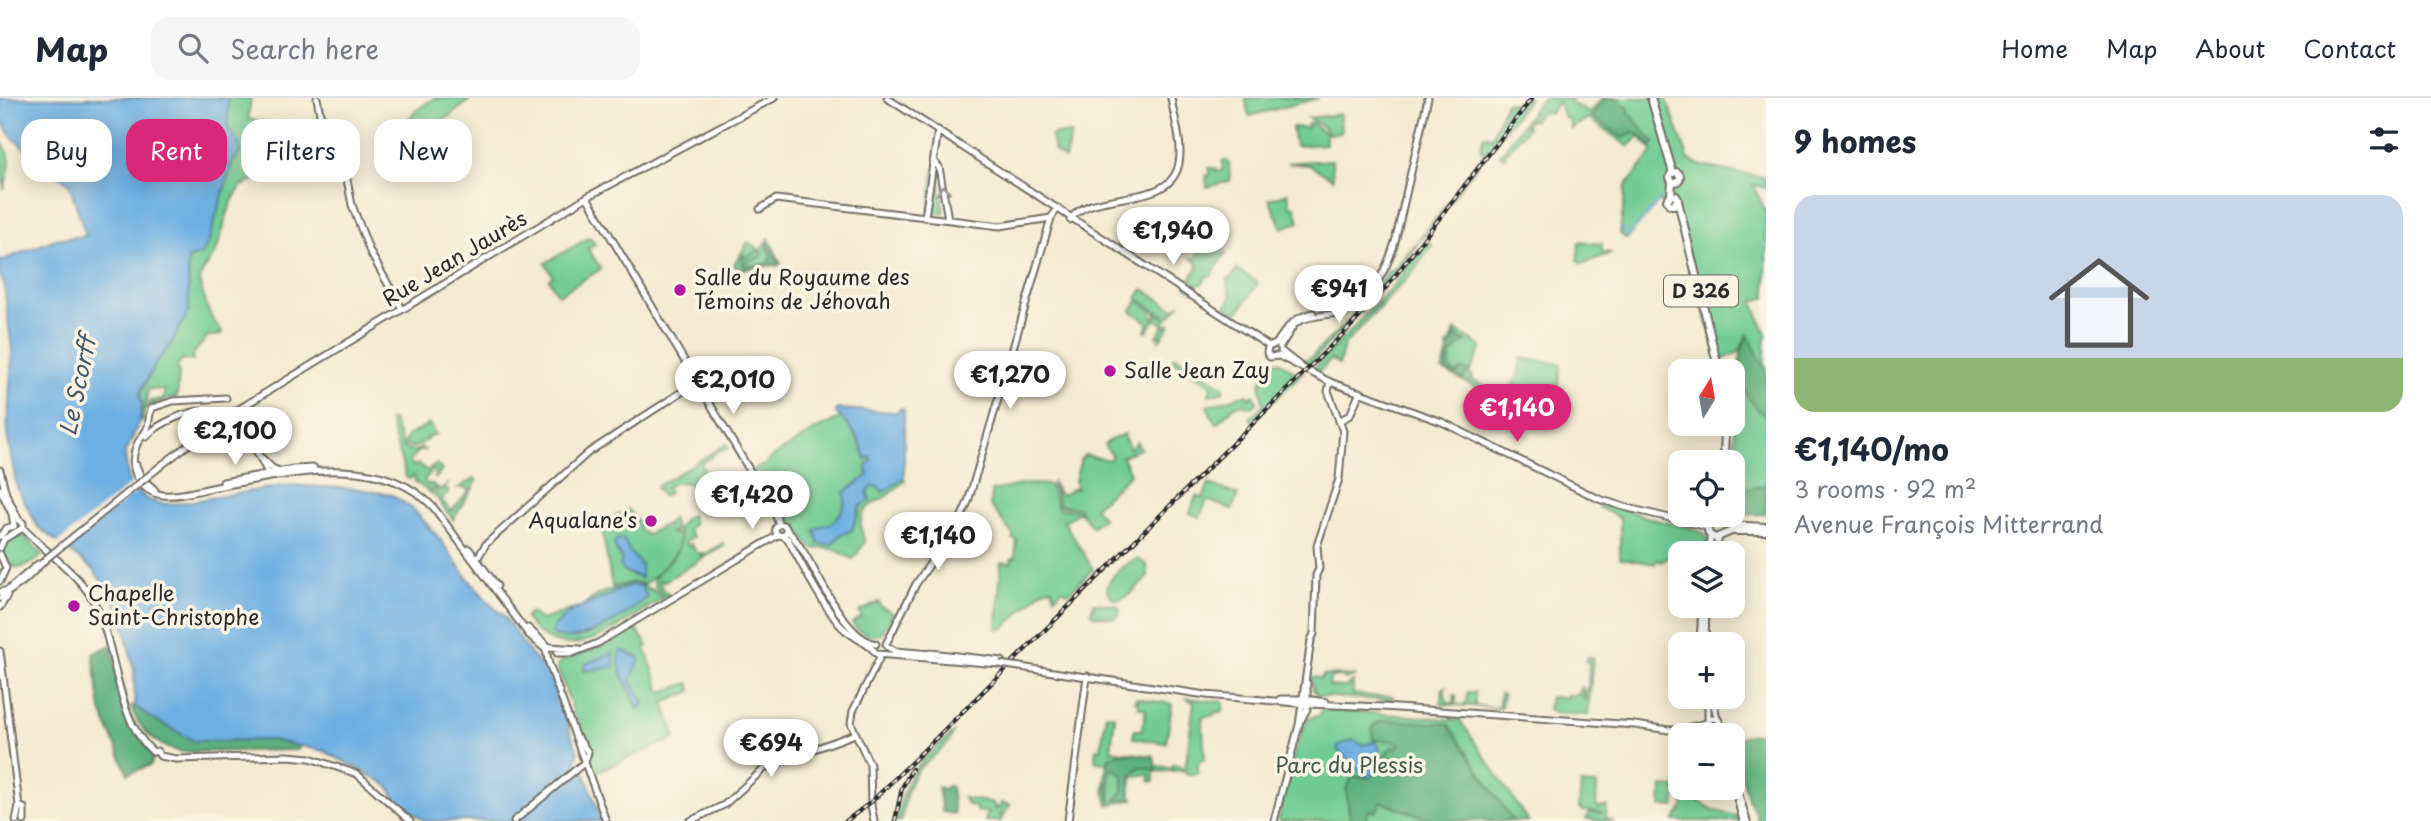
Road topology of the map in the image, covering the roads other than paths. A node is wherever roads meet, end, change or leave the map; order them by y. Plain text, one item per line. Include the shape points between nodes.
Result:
1 (317, 98) edge
2 (774, 98) edge
3 (887, 98) edge
4 (1171, 98) edge
5 (1428, 98) edge
6 (1651, 98) edge
7 (938, 130) junction
8 (934, 162) junction
9 (587, 197) junction
10 (760, 209) dead end
11 (1057, 209) junction
12 (925, 217) junction
13 (1051, 218) junction
14 (948, 219) junction
15 (1071, 219) junction
16 (1037, 220) junction
17 (1048, 229) junction
18 (402, 309) junction
19 (1275, 349) junction
20 (1717, 359) edge
21 (697, 382) junction
22 (1330, 382) junction
23 (1360, 393) junction
24 (226, 398) dead end
25 (234, 412) junction
26 (149, 418) junction
27 (1339, 421) junction
28 (163, 423) junction
29 (216, 423) junction
30 (238, 427) junction
31 (258, 453) junction
32 (262, 464) junction
33 (0, 470) edge
34 (280, 472) junction
35 (270, 475) junction
36 (260, 477) junction
37 (0, 489) edge
38 (1668, 518) edge
39 (17, 525) junction
40 (1707, 527) edge
41 (1726, 529) joint
42 (1766, 529) edge
43 (781, 533) junction
44 (0, 536) edge
45 (1710, 536) junction
46 (1720, 538) junction
47 (1711, 541) edge
48 (1718, 541) edge
49 (486, 544) junction
50 (0, 548) edge
51 (470, 550) junction
52 (0, 554) edge
53 (47, 558) junction
54 (477, 559) junction
55 (0, 581) edge
56 (0, 592) edge
57 (9, 593) junction
58 (0, 598) edge
59 (0, 607) edge
60 (839, 625) junction
61 (847, 625) junction
62 (881, 648) junction
63 (0, 650) edge
64 (551, 651) junction
65 (930, 653) junction
66 (948, 658) junction
67 (1000, 662) junction
68 (1087, 676) junction
69 (1305, 701) junction
70 (1708, 709) edge
71 (1714, 709) edge
72 (1717, 718) junction
73 (1707, 721) junction
74 (1720, 723) edge
75 (1635, 725) junction
76 (1668, 730) edge
77 (855, 734) junction
78 (585, 762) junction
79 (1738, 800) edge
80 (1739, 800) edge
81 (20, 816) edge
82 (411, 821) edge
83 (514, 821) edge
84 (606, 821) edge
85 (690, 821) edge
86 (874, 821) edge
87 (1068, 821) edge
88 (1274, 821) edge
89 (1745, 821) edge

1 - 18 main road via 320,114 342,154 352,205 370,252
2 - 9 main road, Rue Jean Jaurès
3 - 7 main road
4 - 15 main road via 1180,157 1174,177 1157,190 1081,209
5 - 19 main road via 1395,242 1375,284 1348,305 1293,321
6 - 20 main road, D 326 via 1673,173 1679,175 1674,182 1675,199
7 - 8 main road
7 - 11 main road
8 - 12 main road
14 -> 8 main road via 939,167
9 - 18 main road, Rue Jean Jaurès
9 - 21 main road
10 - 12 main road via 776,200
11 - 13 main road
11 - 15 main road
12 - 14 main road
13 - 16 main road
13 - 17 main road
14 - 16 main road via 1000,226
15 - 19 main road
16 - 17 main road
17 - 62 main road via 968,502
18 - 25 main road, Rue Jean Jaurès
19 - 22 main road
21 - 43 main road via 779,525 785,526
21 - 49 main road via 589,452
22 - 23 main road
22 - 27 main road via 1328,391
23 - 27 main road via 1350,415
23 - 38 main road via 1442,422 1599,499
24 - 26 main road via 173,401 152,408
25 - 29 main road, Rue Jean Jaurès
25 - 30 main road
26 - 28 main road
26 - 36 main road via 132,464 138,479 153,492 165,496
27 - 69 main road via 1343,431 1339,479 1317,546 1314,634
28 - 29 main road via 204,410
28 - 36 main road via 142,442 136,459 141,477 153,489 178,491
29 - 30 main road
29 - 53 main road, Rue Jean Jaurès, bridge
30 - 31 main road
31 - 32 main road
31 - 34 main road
32 - 35 main road
32 - 36 main road
33 - 39 main road
34 - 35 main road
34 - 51 main road via 307,468 373,471 404,479 429,497
35 - 36 main road
35 - 64 main road via 317,471 373,475 413,488 434,508 529,635
37 - 39 main road
39 - 44 main road
39 - 50 main road
39 - 82 main road via 81,584 95,603 130,718 152,757 310,758 357,774
40 - 45 main road
41 - 42 main road
41 - 46 main road
43 - 60 main road
43 - 61 main road via 813,568
43 - 64 main road via 598,643
45 - 46 main road
45 - 47 main road
46 - 48 main road
49 - 51 main road
49 - 54 main road
51 - 54 main road
52 - 55 main road via 6,568
53 - 56 main road
53 - 57 main road
54 - 64 main road via 531,632
57 - 58 main road
57 - 59 main road
60 - 61 main road
60 - 62 main road via 855,639
61 - 62 main road
62 - 65 main road
62 - 66 main road
62 - 77 main road via 853,712
63 - 81 main road
64 - 78 main road via 550,668
65 - 66 main road
65 - 67 main road
66 - 67 main road
67 - 68 main road, bridge
68 - 69 main road via 1181,692
68 - 87 main road
69 - 75 main road
69 - 88 main road
70 - 73 main road
71 - 72 main road
72 - 73 main road
72 - 74 main road
73 - 75 main road via 1684,727
75 - 76 main road
77 - 85 main road via 766,767 724,805
77 - 86 main road via 870,765
78 - 83 main road
78 - 84 main road
79 - 89 main road
80 - 89 main road

